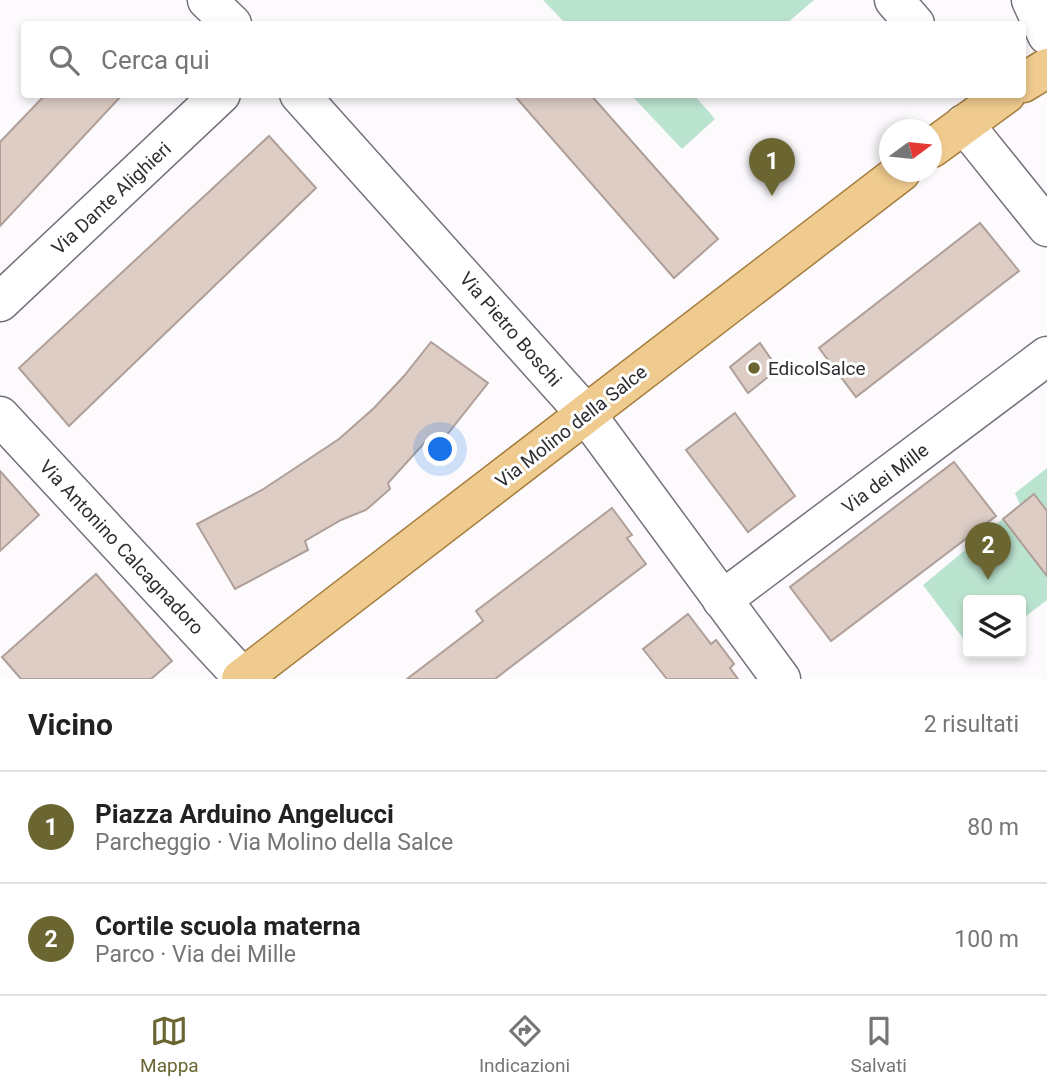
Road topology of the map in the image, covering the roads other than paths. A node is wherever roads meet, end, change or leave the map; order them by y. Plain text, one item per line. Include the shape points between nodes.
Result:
1 (207, 0) edge
2 (894, 0) edge
3 (229, 21) edge
4 (912, 21) edge
5 (217, 98) edge
6 (303, 98) edge
7 (1000, 98) edge
8 (964, 124) junction
9 (942, 140) edge
10 (888, 182) edge
11 (1047, 227) edge
12 (0, 302) edge
13 (1047, 356) edge
14 (586, 414) junction
15 (0, 416) edge
16 (722, 600) junction
17 (243, 678) edge
18 (781, 679) edge

1 - 3 street
2 - 4 street
5 - 12 street, Via Dante Alighieri
6 - 14 street, Via Pietro Boschi
7 - 8 main road
8 - 9 main road
8 - 11 street
10 - 14 main road, Via Molino della Salce
13 - 16 street, Via dei Mille
14 - 16 street, Via Pietro Boschi
14 - 17 main road, Via Molino della Salce
15 - 17 street, Via Antonino Calcagnadoro
16 - 18 street, Via Pietro Boschi

